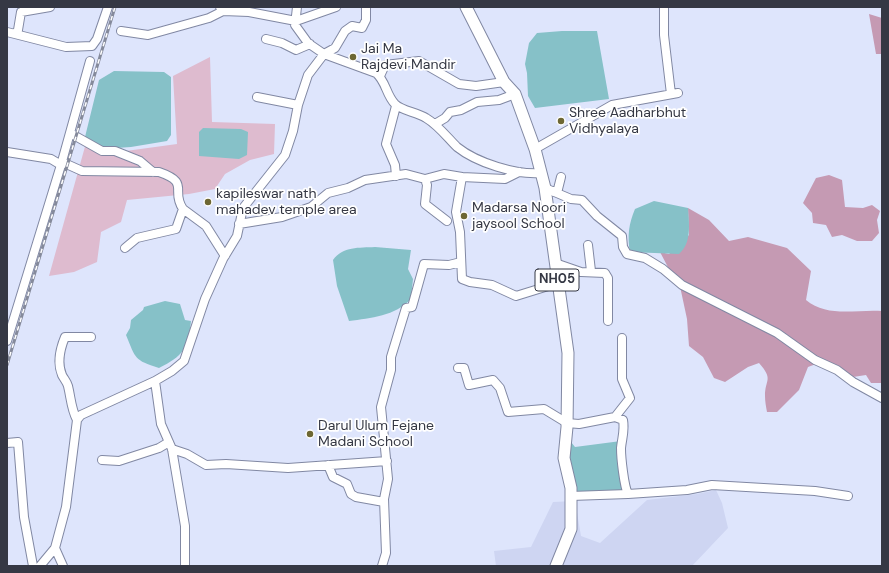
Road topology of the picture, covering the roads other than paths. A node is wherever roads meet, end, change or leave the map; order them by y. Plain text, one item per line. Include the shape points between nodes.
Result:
1 (50, 7) edge
2 (108, 7) edge
3 (297, 7) edge
4 (336, 7) edge
5 (366, 7) edge
6 (466, 7) edge
7 (664, 7) edge
8 (221, 9) edge
9 (249, 10) edge
10 (296, 21) junction
11 (122, 31) dead end
12 (11, 33) edge
13 (266, 39) dead end
14 (310, 44) junction
15 (324, 54) junction
16 (90, 61) dead end
17 (380, 76) junction
18 (504, 82) junction
19 (515, 94) junction
20 (257, 97) dead end
21 (298, 104) junction
22 (396, 106) junction
23 (435, 124) junction
24 (70, 133) junction
25 (535, 149) junction
26 (7, 152) edge
27 (61, 163) junction
28 (153, 172) junction
29 (519, 172) junction
30 (541, 174) junction
31 (396, 176) junction
32 (462, 177) junction
33 (561, 177) dead end
34 (425, 179) junction
35 (549, 190) junction
36 (183, 209) junction
37 (447, 221) dead end
38 (239, 224) junction
39 (588, 245) dead end
40 (125, 248) dead end
41 (225, 256) junction
42 (461, 262) junction
43 (555, 263) junction
44 (591, 271) junction
45 (558, 283) junction
46 (608, 321) dead end
47 (91, 337) dead end
48 (622, 338) dead end
49 (7, 341) edge
50 (458, 368) dead end
51 (155, 381) junction
52 (882, 398) edge
53 (615, 416) junction
54 (77, 420) junction
55 (567, 424) junction
56 (7, 443) edge
57 (171, 446) junction
58 (102, 460) dead end
59 (387, 461) junction
60 (328, 465) junction
61 (628, 494) junction
62 (571, 496) junction
63 (848, 496) dead end
64 (384, 502) junction
65 (55, 548) junction
66 (33, 566) edge
67 (40, 566) edge
68 (63, 566) edge
69 (185, 566) edge
70 (382, 566) edge
71 (556, 566) edge

1 - 12 street via 21,12 18,30
2 - 12 street via 92,46 66,47
3 - 10 street
4 - 10 street
5 - 15 street via 366,20 362,28 352,26 346,30 335,48
6 - 18 main road, NH05
7 - 25 street via 664,35 674,93 612,105
8 - 9 street
8 - 11 street via 209,18 148,35
9 - 10 street
10 - 14 street via 296,25
13 - 14 street via 296,50
14 - 15 street
15 - 17 street
15 - 21 street via 308,75
16 - 24 street
17 - 18 street via 385,65 419,61 459,84 476,86
17 - 22 street
18 - 19 main road, NH05
19 - 23 street via 498,100 477,102 450,112
19 - 25 main road, NH05
20 - 21 street
21 - 38 street via 293,131 284,155 243,208
22 - 23 street via 412,111
22 - 31 street via 386,144 395,165
23 - 29 street via 470,156
24 - 27 street
24 - 28 street via 102,151 116,151 140,161
25 - 30 main road, NH05
26 - 27 street via 51,158
27 - 28 street via 82,171
27 - 49 street
28 - 36 street via 174,178 179,187
29 - 30 street
29 - 32 street via 504,179
30 - 35 main road, NH05
31 - 34 street via 406,174
31 - 38 street via 361,181 350,188 328,193 311,207 282,217
32 - 34 street via 444,174
32 - 42 street via 456,212
33 - 35 street via 558,189
34 - 37 street via 425,204
35 - 43 main road, NH05
35 - 52 street via 582,200 622,236 627,254 645,258 682,285 777,333 815,360 838,370 853,382
36 - 40 street via 176,229 137,238
36 - 41 street via 206,226
38 - 41 street via 236,236
39 - 44 street
41 - 51 street via 204,298 184,361
42 - 45 street via 462,279 492,285 516,296
42 - 59 street via 424,264 412,307 406,308 391,357 391,370 381,407
43 - 44 street via 581,272
43 - 45 main road, NH05
44 - 46 street via 605,273 608,278
45 - 55 main road, NH05 via 568,353
47 - 54 street via 65,337 59,360
48 - 53 street via 622,379 630,398
50 - 55 street via 464,368 469,385 493,380 500,388 508,412 544,409
51 - 54 street via 81,414
51 - 57 street via 161,424
53 - 55 street
53 - 61 street via 624,420 621,447 625,488
54 - 65 street via 66,508
55 - 62 main road, NH05 via 564,458
56 - 66 street via 18,442 24,517
57 - 58 street via 119,461
57 - 60 street via 206,465 288,468
57 - 69 street via 185,526
59 - 60 street
59 - 64 street via 388,479
60 - 64 street via 333,478 348,484 351,494
61 - 62 street
61 - 63 street via 687,490 712,485 815,491
62 - 71 main road, NH05 via 571,529
64 - 70 street via 386,553
65 - 67 street
65 - 68 street

